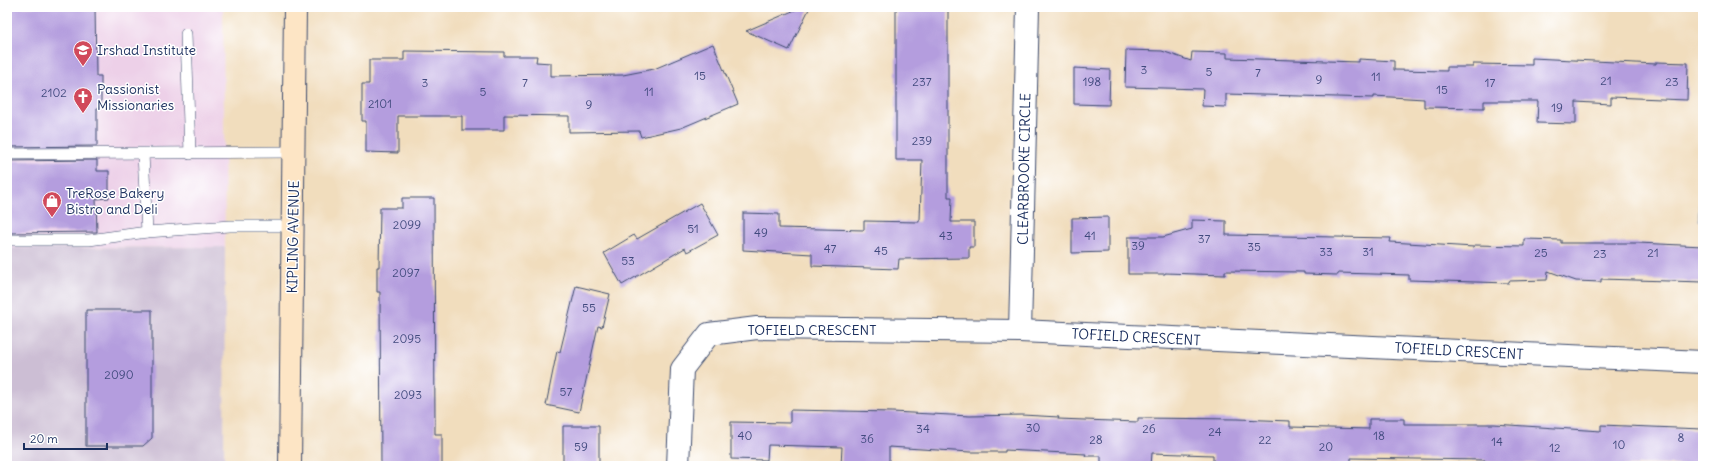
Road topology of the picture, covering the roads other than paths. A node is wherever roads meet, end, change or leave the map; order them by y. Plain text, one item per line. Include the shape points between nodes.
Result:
1 (295, 7) edge
2 (1028, 7) edge
3 (186, 34) dead end
4 (294, 152) junction
5 (7, 154) edge
6 (143, 154) junction
7 (190, 154) junction
8 (293, 226) junction
9 (147, 232) junction
10 (7, 240) edge
11 (1020, 332) junction
12 (1703, 362) edge
13 (290, 466) edge
14 (678, 466) edge

1 - 4 main road, KIPLING AVENUE
2 - 11 street, CLEARBROOKE CIRCLE
3 - 7 lane
4 - 7 lane
4 - 8 main road, KIPLING AVENUE
5 - 6 lane
6 - 7 lane
6 - 9 lane
8 - 9 lane via 230,226
8 - 13 main road, KIPLING AVENUE
9 - 10 lane via 90,240
11 - 12 street, TOFIELD CRESCENT
11 - 14 street, TOFIELD CRESCENT via 757,328 709,334 682,369

